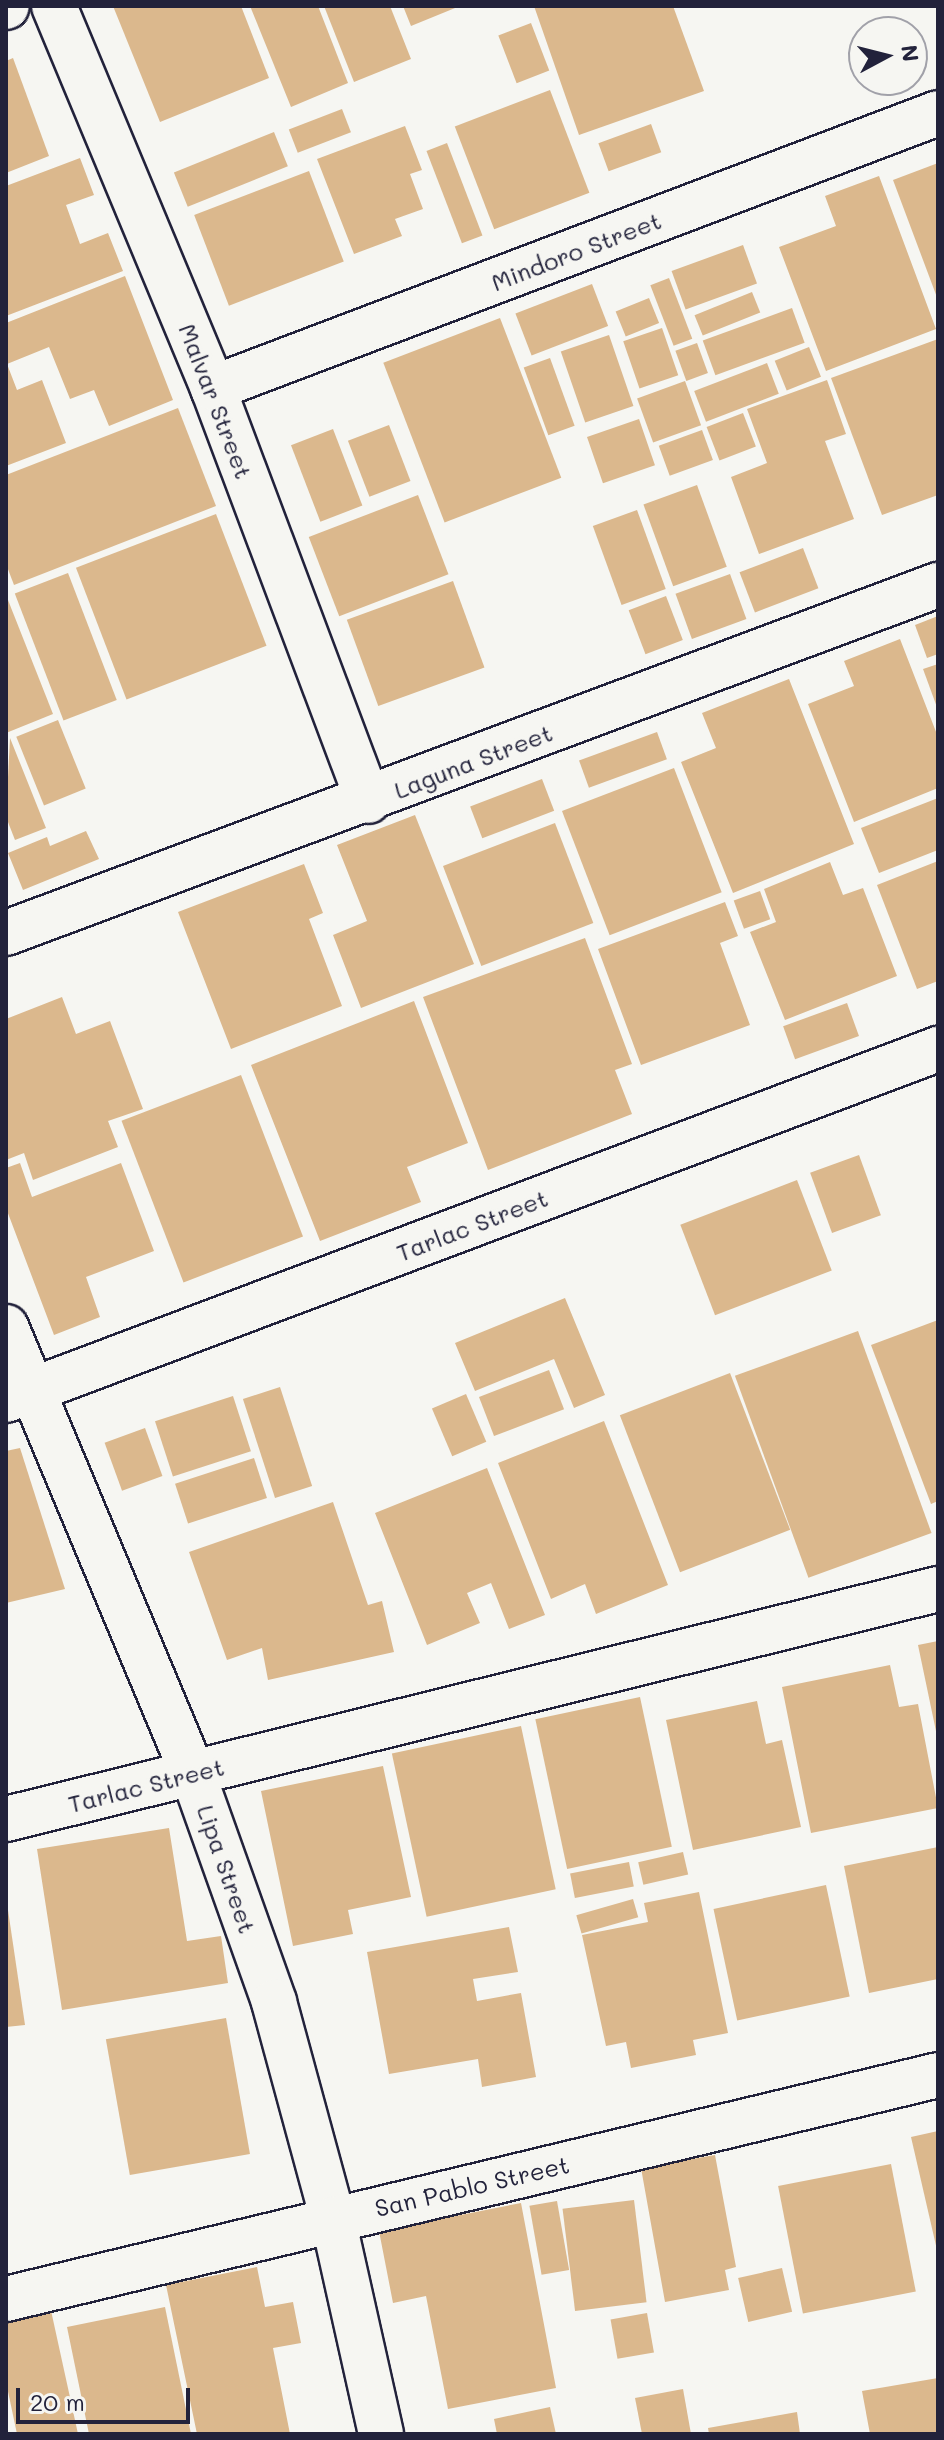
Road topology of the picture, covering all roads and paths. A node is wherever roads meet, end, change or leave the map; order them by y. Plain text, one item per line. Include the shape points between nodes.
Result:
1 (54, 6) edge
2 (938, 113) edge
3 (213, 388) junction
4 (938, 585) edge
5 (368, 801) junction
6 (6, 933) edge
7 (938, 1049) edge
8 (6, 1327) edge
9 (18, 1396) edge
10 (938, 1589) edge
11 (193, 1774) junction
12 (6, 1819) edge
13 (938, 2075) edge
14 (333, 2219) junction
15 (6, 2299) edge
16 (381, 2434) edge

1 - 3 street, Malvar Street
2 - 3 street, Mindoro Street
3 - 5 street, Malvar Street
4 - 5 street, Laguna Street
5 - 6 street, Laguna Street
7 - 9 street, Tarlac Street
8 - 9 street, Lipa Street
9 - 11 street, Lipa Street
10 - 11 street, Tarlac Street
11 - 12 street, Tarlac Street
11 - 14 street, Lipa Street via 274,2002
13 - 14 street, San Pablo Street
14 - 15 street, San Pablo Street
14 - 16 street, Lipa Street

